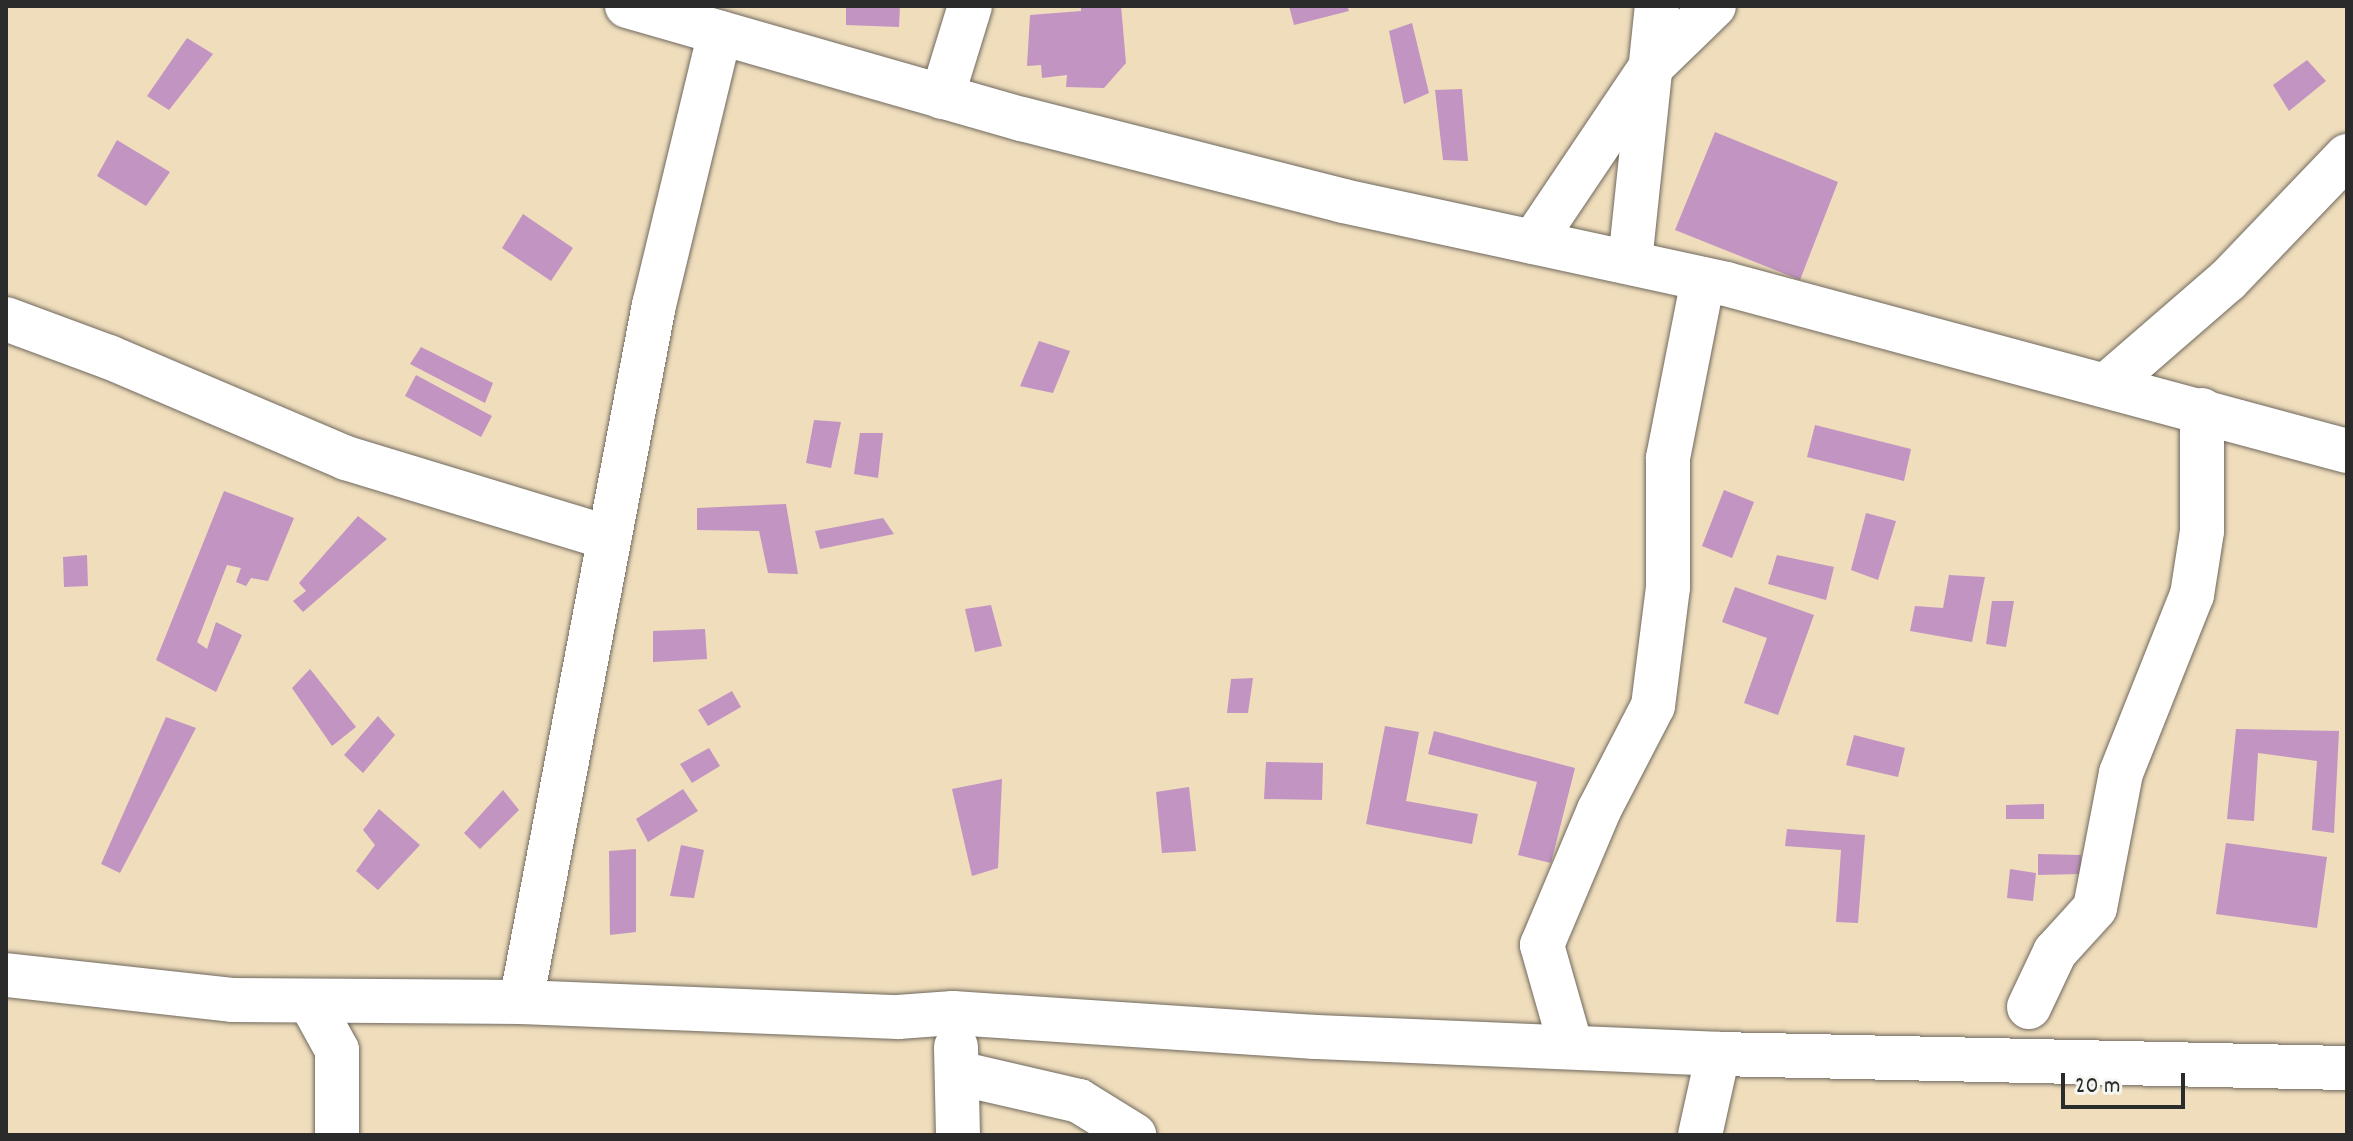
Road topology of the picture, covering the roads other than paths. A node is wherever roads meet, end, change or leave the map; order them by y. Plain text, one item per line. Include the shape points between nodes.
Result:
1 (627, 6) edge
2 (970, 6) edge
3 (1657, 6) edge
4 (1714, 6) edge
5 (704, 23) edge
6 (1650, 68) junction
7 (942, 97) junction
8 (2347, 156) edge
9 (1533, 242) junction
10 (1630, 262) junction
11 (1703, 279) junction
12 (6, 319) edge
13 (2109, 383) junction
14 (2202, 410) junction
15 (2347, 451) edge
16 (609, 538) junction
17 (6, 975) edge
18 (310, 1001) junction
19 (521, 1002) junction
20 (2029, 1007) dead end
21 (953, 1013) junction
22 (1571, 1047) junction
23 (1718, 1054) junction
24 (2347, 1068) edge
25 (958, 1073) junction
26 (337, 1135) edge
27 (958, 1135) edge
28 (1134, 1135) edge
29 (1700, 1135) edge

1 - 5 street
2 - 7 street
3 - 6 street
4 - 6 street
5 - 7 street
5 - 16 street
6 - 9 street
6 - 10 street
7 - 9 street via 1343,201
8 - 13 street via 2228,280
9 - 10 street
10 - 11 street
11 - 13 street
11 - 22 street via 1668,458 1668,587 1653,706 1599,810 1542,945
12 - 16 street via 346,458
13 - 14 street
14 - 15 street
14 - 20 street via 2202,531 2192,595 2121,773 2095,908 2055,952
16 - 19 street
17 - 18 street via 232,1000
18 - 19 street
18 - 26 street via 337,1050
19 - 21 street via 898,1017
21 - 22 street via 1315,1037
21 - 25 street
22 - 23 street
23 - 24 street
23 - 29 street
25 - 27 street
25 - 28 street via 1079,1101

